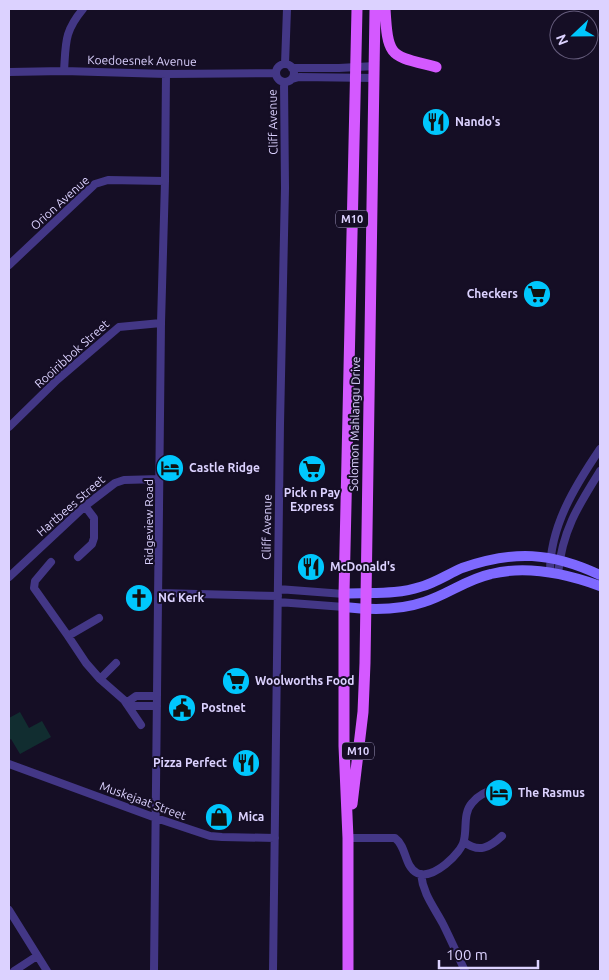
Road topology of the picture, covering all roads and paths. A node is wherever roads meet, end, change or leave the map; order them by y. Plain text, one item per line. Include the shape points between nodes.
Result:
1 (83, 9) edge
2 (287, 9) edge
3 (357, 9) edge
4 (375, 9) edge
5 (385, 9) edge
6 (288, 66) junction
7 (374, 66) junction
8 (436, 67) dead end
9 (64, 71) junction
10 (9, 72) edge
11 (356, 72) junction
12 (166, 74) junction
13 (276, 74) junction
14 (374, 78) junction
15 (292, 79) junction
16 (284, 82) junction
17 (166, 180) junction
18 (9, 266) edge
19 (161, 324) junction
20 (9, 427) edge
21 (600, 449) edge
22 (600, 471) edge
23 (160, 479) junction
24 (85, 506) junction
25 (93, 542) junction
26 (102, 543) dead end
27 (78, 558) dead end
28 (554, 559) junction
29 (51, 562) dead end
30 (554, 573) junction
31 (600, 575) edge
32 (9, 577) edge
33 (600, 586) edge
34 (366, 592) junction
35 (159, 593) junction
36 (344, 594) junction
37 (278, 596) junction
38 (344, 607) junction
39 (365, 609) junction
40 (100, 618) dead end
41 (68, 636) junction
42 (116, 663) dead end
43 (100, 679) junction
44 (157, 696) junction
45 (127, 701) junction
46 (157, 706) junction
47 (141, 724) dead end
48 (9, 764) edge
49 (499, 787) dead end
50 (156, 818) junction
51 (502, 836) dead end
52 (275, 838) junction
53 (348, 838) junction
54 (464, 842) junction
55 (421, 874) junction
56 (9, 910) edge
57 (37, 956) junction
58 (14, 971) edge
59 (46, 971) edge
60 (154, 971) edge
61 (273, 971) edge
62 (348, 971) edge
63 (465, 971) edge

1 - 9 street via 68,32
2 - 6 street
3 - 11 main road, Solomon Mahlangu Drive / M10
4 - 7 main road, Solomon Mahlangu Drive / M10
5 - 8 main road via 388,44 396,55
6 - 11 street
6 - 13 street via 277,68
6 - 15 street via 294,73
7 - 11 street
7 - 14 main road, Solomon Mahlangu Drive / M10
9 - 10 street, Koedoesnek Avenue
9 - 12 street, Koedoesnek Avenue
11 - 14 street
11 - 15 street
11 - 36 main road, Solomon Mahlangu Drive / M10
12 - 13 street, Koedoesnek Avenue
12 - 17 street, Ridgeview Road
13 - 16 street
14 - 34 main road, Solomon Mahlangu Drive / M10
15 - 16 street
16 - 37 street, Cliff Avenue
17 - 18 street, Orion Avenue via 108,180 95,184
17 - 19 street, Ridgeview Road
19 - 20 street, Rooiribbok Street via 119,327
19 - 23 street, Ridgeview Road
21 - 28 street via 564,510 555,534
22 - 28 street via 572,516
23 - 24 street, Hartbees Street via 114,483
23 - 35 street, Ridgeview Road
24 - 25 street via 94,518
24 - 32 street, Hartbees Street
25 - 26 street
25 - 27 street
28 - 30 street
28 - 31 main road
28 - 34 main road via 500,557 460,569 420,588
29 - 41 street via 35,581 34,588
30 - 33 main road
30 - 39 main road via 502,571 468,581 424,602
34 - 36 main road
34 - 39 main road, Solomon Mahlangu Drive / M10
35 - 37 street
35 - 44 street, Ridgeview Road
36 - 37 street
36 - 38 main road, Solomon Mahlangu Drive / M10
37 - 38 street
37 - 52 street, Cliff Avenue
38 - 39 main road
38 - 53 main road, Solomon Mahlangu Drive / M10
39 - 53 main road, Solomon Mahlangu Drive / M10 via 363,712
40 - 41 street
41 - 43 street
42 - 43 street
43 - 45 street
44 - 45 street via 136,696
44 - 46 street, Ridgeview Road
45 - 46 street via 136,706
45 - 47 street
46 - 50 street, Ridgeview Road
48 - 50 street, Muskejaat Street
49 - 54 street via 471,804
50 - 52 street, Muskejaat Street via 210,836
50 - 60 street, Ridgeview Road
51 - 54 street via 481,849
52 - 61 street, Cliff Avenue
53 - 55 street via 395,838 402,844 411,867
53 - 62 main road, Solomon Mahlangu Drive / M10
54 - 55 street via 444,866 432,873
55 - 63 street via 422,887
56 - 57 street
57 - 58 street
57 - 59 street

